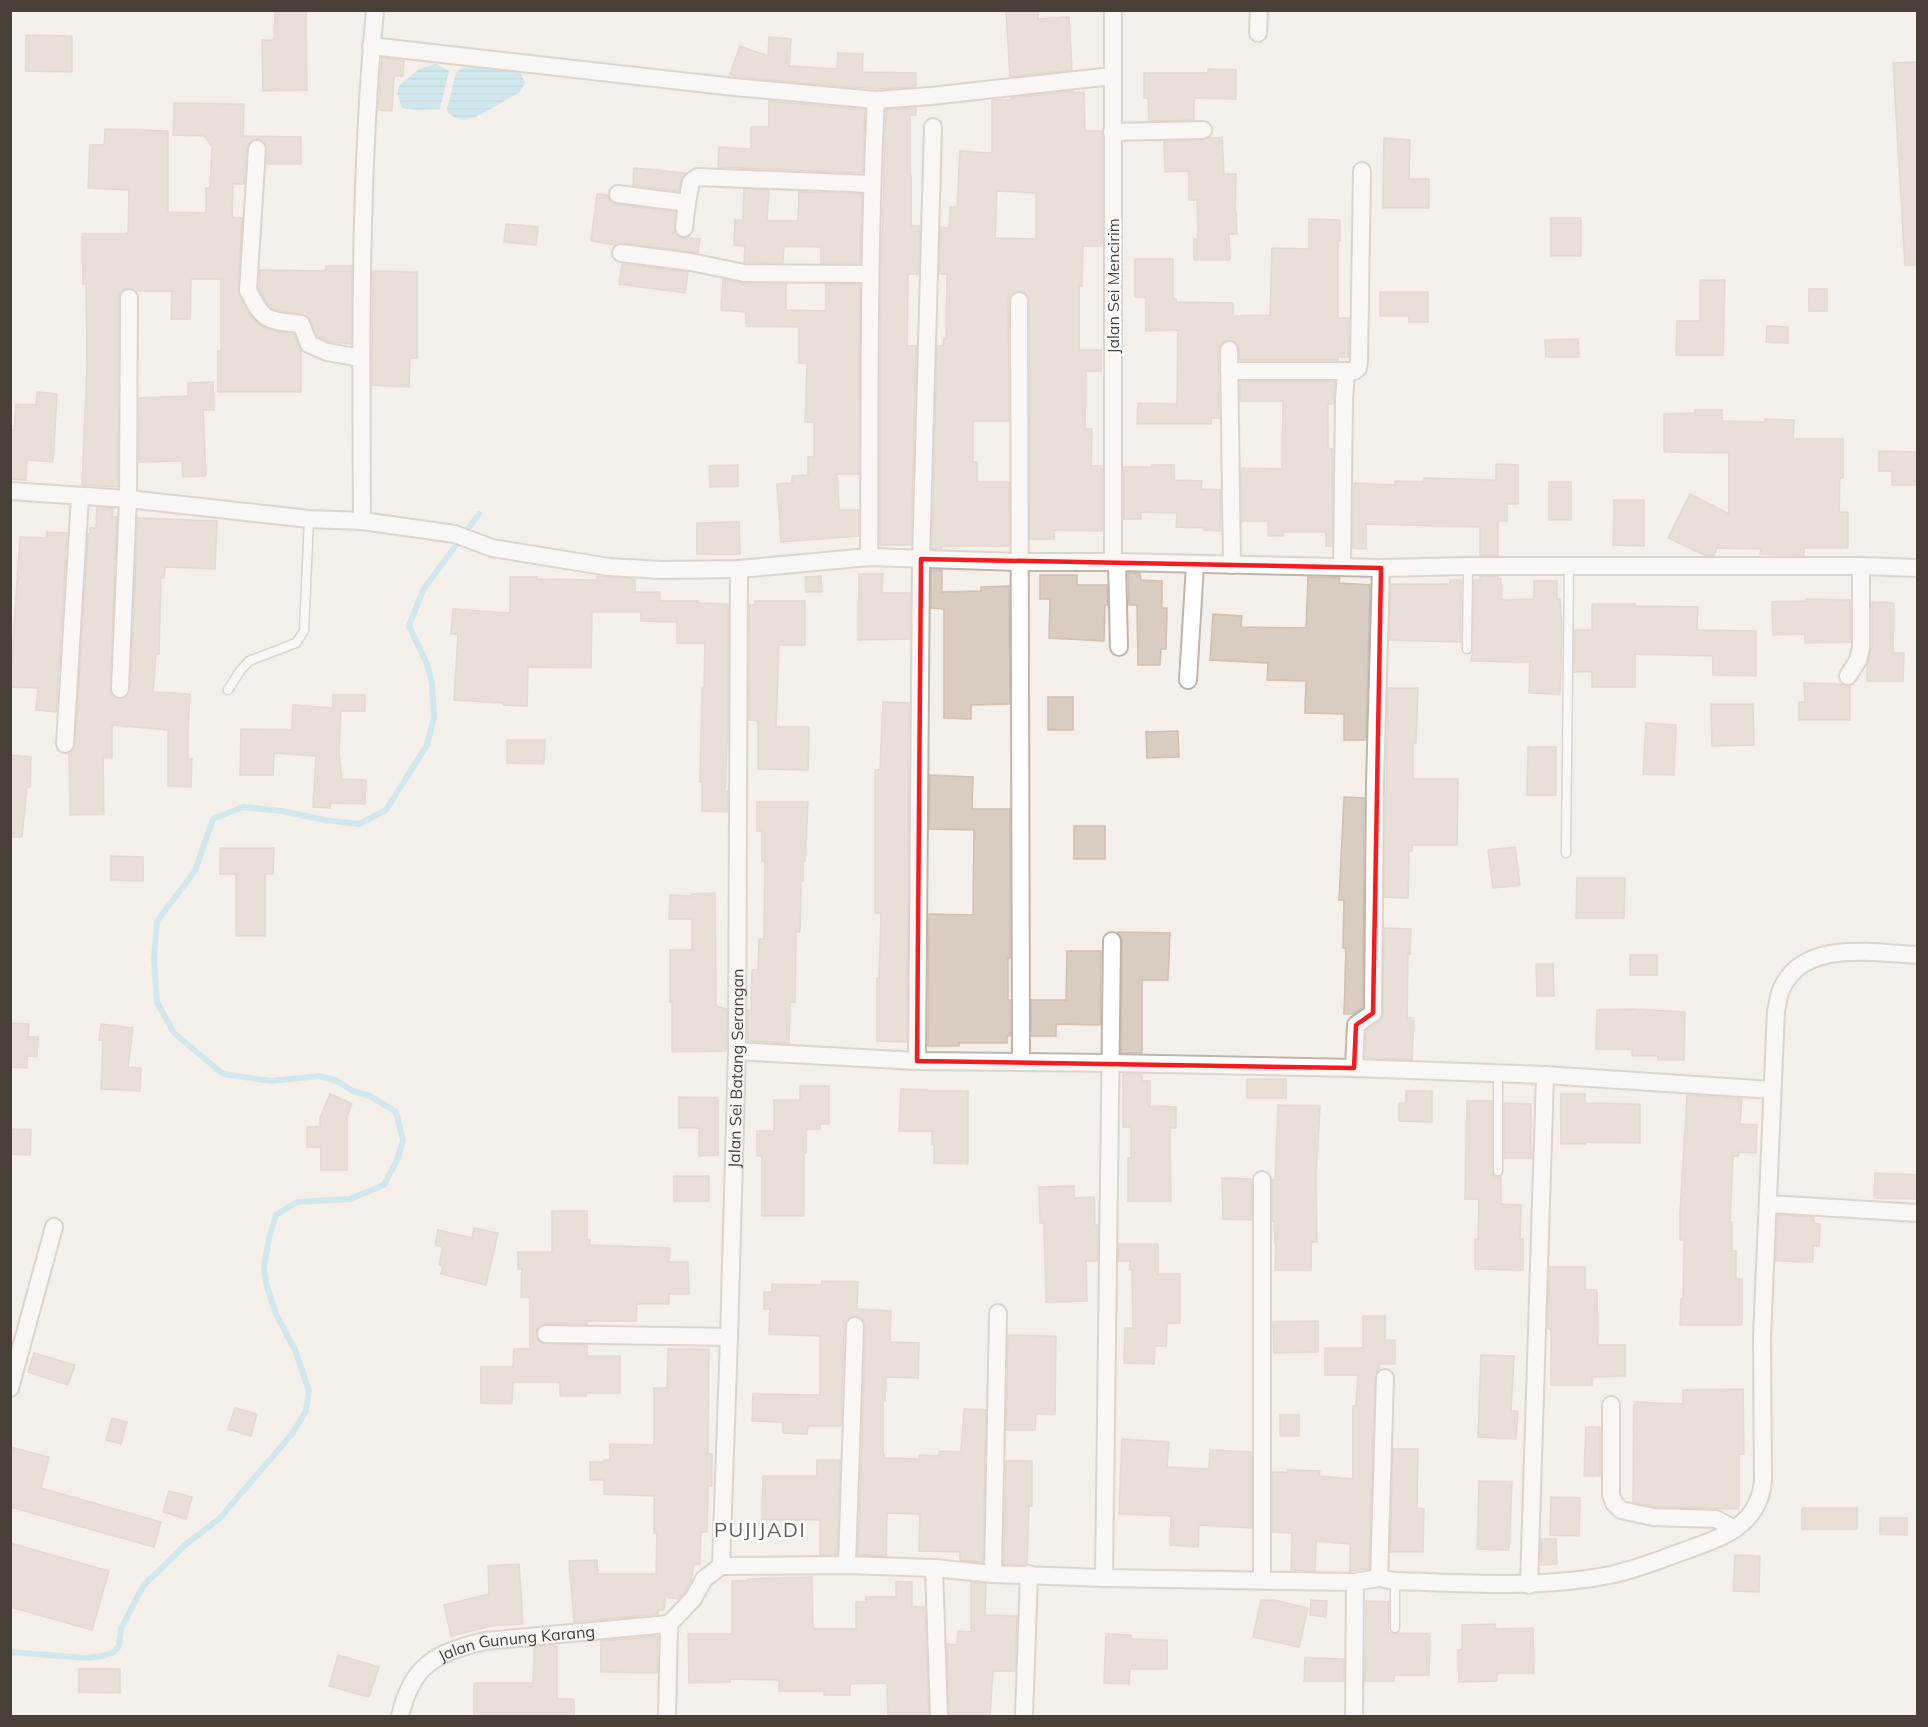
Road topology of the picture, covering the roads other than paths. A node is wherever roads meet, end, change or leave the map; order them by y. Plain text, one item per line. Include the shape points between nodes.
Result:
1 (375, 10) edge
2 (1113, 10) edge
3 (1259, 10) edge
4 (1258, 33) dead end
5 (372, 46) junction
6 (1112, 76) junction
7 (876, 100) junction
8 (933, 127) dead end
9 (1203, 130) dead end
10 (1112, 132) junction
11 (257, 149) dead end
12 (1362, 171) dead end
13 (872, 184) junction
14 (618, 194) dead end
15 (687, 203) junction
16 (684, 228) dead end
17 (621, 253) dead end
18 (870, 274) junction
19 (129, 298) dead end
20 (1019, 301) dead end
21 (1229, 350) dead end
22 (361, 358) junction
23 (1230, 371) junction
24 (1346, 371) junction
25 (10, 491) edge
26 (81, 496) junction
27 (128, 499) junction
28 (309, 519) junction
29 (362, 521) junction
30 (869, 557) junction
31 (921, 559) junction
32 (1020, 562) junction
33 (1115, 562) junction
34 (1196, 565) junction
35 (1232, 565) junction
36 (1468, 566) junction
37 (1861, 566) junction
38 (1342, 567) junction
39 (1569, 567) junction
40 (1381, 568) junction
41 (1917, 568) edge
42 (739, 569) junction
43 (1119, 647) dead end
44 (1467, 649) dead end
45 (1848, 676) dead end
46 (1188, 680) dead end
47 (120, 689) dead end
48 (228, 690) dead end
49 (66, 744) dead end
50 (1566, 853) dead end
51 (1112, 941) dead end
52 (1917, 955) edge
53 (737, 1051) junction
54 (917, 1061) junction
55 (1021, 1062) junction
56 (1110, 1063) junction
57 (1354, 1068) junction
58 (1498, 1074) junction
59 (1545, 1075) junction
60 (1772, 1090) junction
61 (1498, 1171) dead end
62 (1262, 1180) dead end
63 (1768, 1204) junction
64 (1917, 1213) edge
65 (54, 1227) dead end
66 (998, 1313) dead end
67 (855, 1326) dead end
68 (546, 1334) dead end
69 (729, 1337) junction
70 (1385, 1378) dead end
71 (10, 1388) edge
72 (1611, 1405) dead end
73 (1735, 1529) junction
74 (847, 1565) junction
75 (721, 1566) junction
76 (934, 1568) junction
77 (993, 1574) junction
78 (1029, 1574) junction
79 (1104, 1578) junction
80 (1262, 1579) junction
81 (1387, 1580) junction
82 (1355, 1582) junction
83 (1528, 1585) junction
84 (669, 1624) junction
85 (1395, 1628) dead end
86 (400, 1716) edge
87 (667, 1716) edge
88 (939, 1716) edge
89 (1024, 1716) edge
90 (1354, 1716) edge

1 - 5 street
2 - 6 street, Jalan Sei Mencirim
3 - 4 street
5 - 7 street
5 - 22 street
6 - 7 street
6 - 10 street, Jalan Sei Mencirim
7 - 13 street
8 - 31 street
9 - 10 street
10 - 33 street, Jalan Sei Mencirim
11 - 22 street via 248,290 269,321 301,324 309,344 327,352
12 - 24 street via 1359,362 1354,371
13 - 15 street via 698,177 691,182
13 - 18 street
14 - 15 street
15 - 16 street
17 - 18 street via 744,273
18 - 30 street
19 - 27 street
20 - 32 street
21 - 23 street
22 - 29 street
23 - 24 street
23 - 35 street
24 - 38 street
25 - 26 street
26 - 27 street
26 - 49 street
27 - 28 street
27 - 47 street
28 - 29 street
28 - 48 lane via 304,631 296,643 249,661
29 - 42 street via 455,534 492,548 609,567
30 - 31 street
30 - 42 street
31 - 32 street
31 - 54 street
32 - 33 street
32 - 55 street
33 - 34 street
33 - 43 street, Jalan Sei Mencirim
34 - 35 street
34 - 46 street
35 - 38 street
36 - 39 street
36 - 40 street
36 - 44 lane
37 - 39 street
37 - 41 street
37 - 45 street via 1861,648
38 - 40 street
39 - 50 lane
40 - 57 street via 1373,1013 1356,1025
42 - 53 street, Jalan Sei Batang Serangan
51 - 56 street
52 - 60 street via 1832,953 1811,959 1794,971 1781,988 1776,1011
53 - 54 street
53 - 69 street, Jalan Sei Batang Serangan
54 - 55 street
55 - 56 street
56 - 57 street
56 - 79 street
57 - 58 street
58 - 59 street
58 - 61 lane
59 - 60 street
59 - 83 street
60 - 63 street
62 - 80 street
63 - 64 street
63 - 73 street via 1762,1337 1762,1492 1754,1512
65 - 71 street
66 - 77 street
67 - 74 street
68 - 69 street
69 - 75 street, Jalan Sei Batang Serangan
70 - 81 street
72 - 73 street via 1611,1495 1621,1510 1653,1517 1716,1519
73 - 83 street via 1636,1569
74 - 75 street
74 - 76 street
75 - 84 street via 704,1579 693,1599
76 - 77 street
76 - 88 street
77 - 78 street
78 - 79 street
78 - 89 street
79 - 80 street
80 - 82 street
81 - 82 street
81 - 83 street
81 - 85 lane
82 - 90 street
84 - 86 street, Jalan Gunung Karang via 485,1641 457,1648 435,1658 418,1674 405,1695
84 - 87 street

